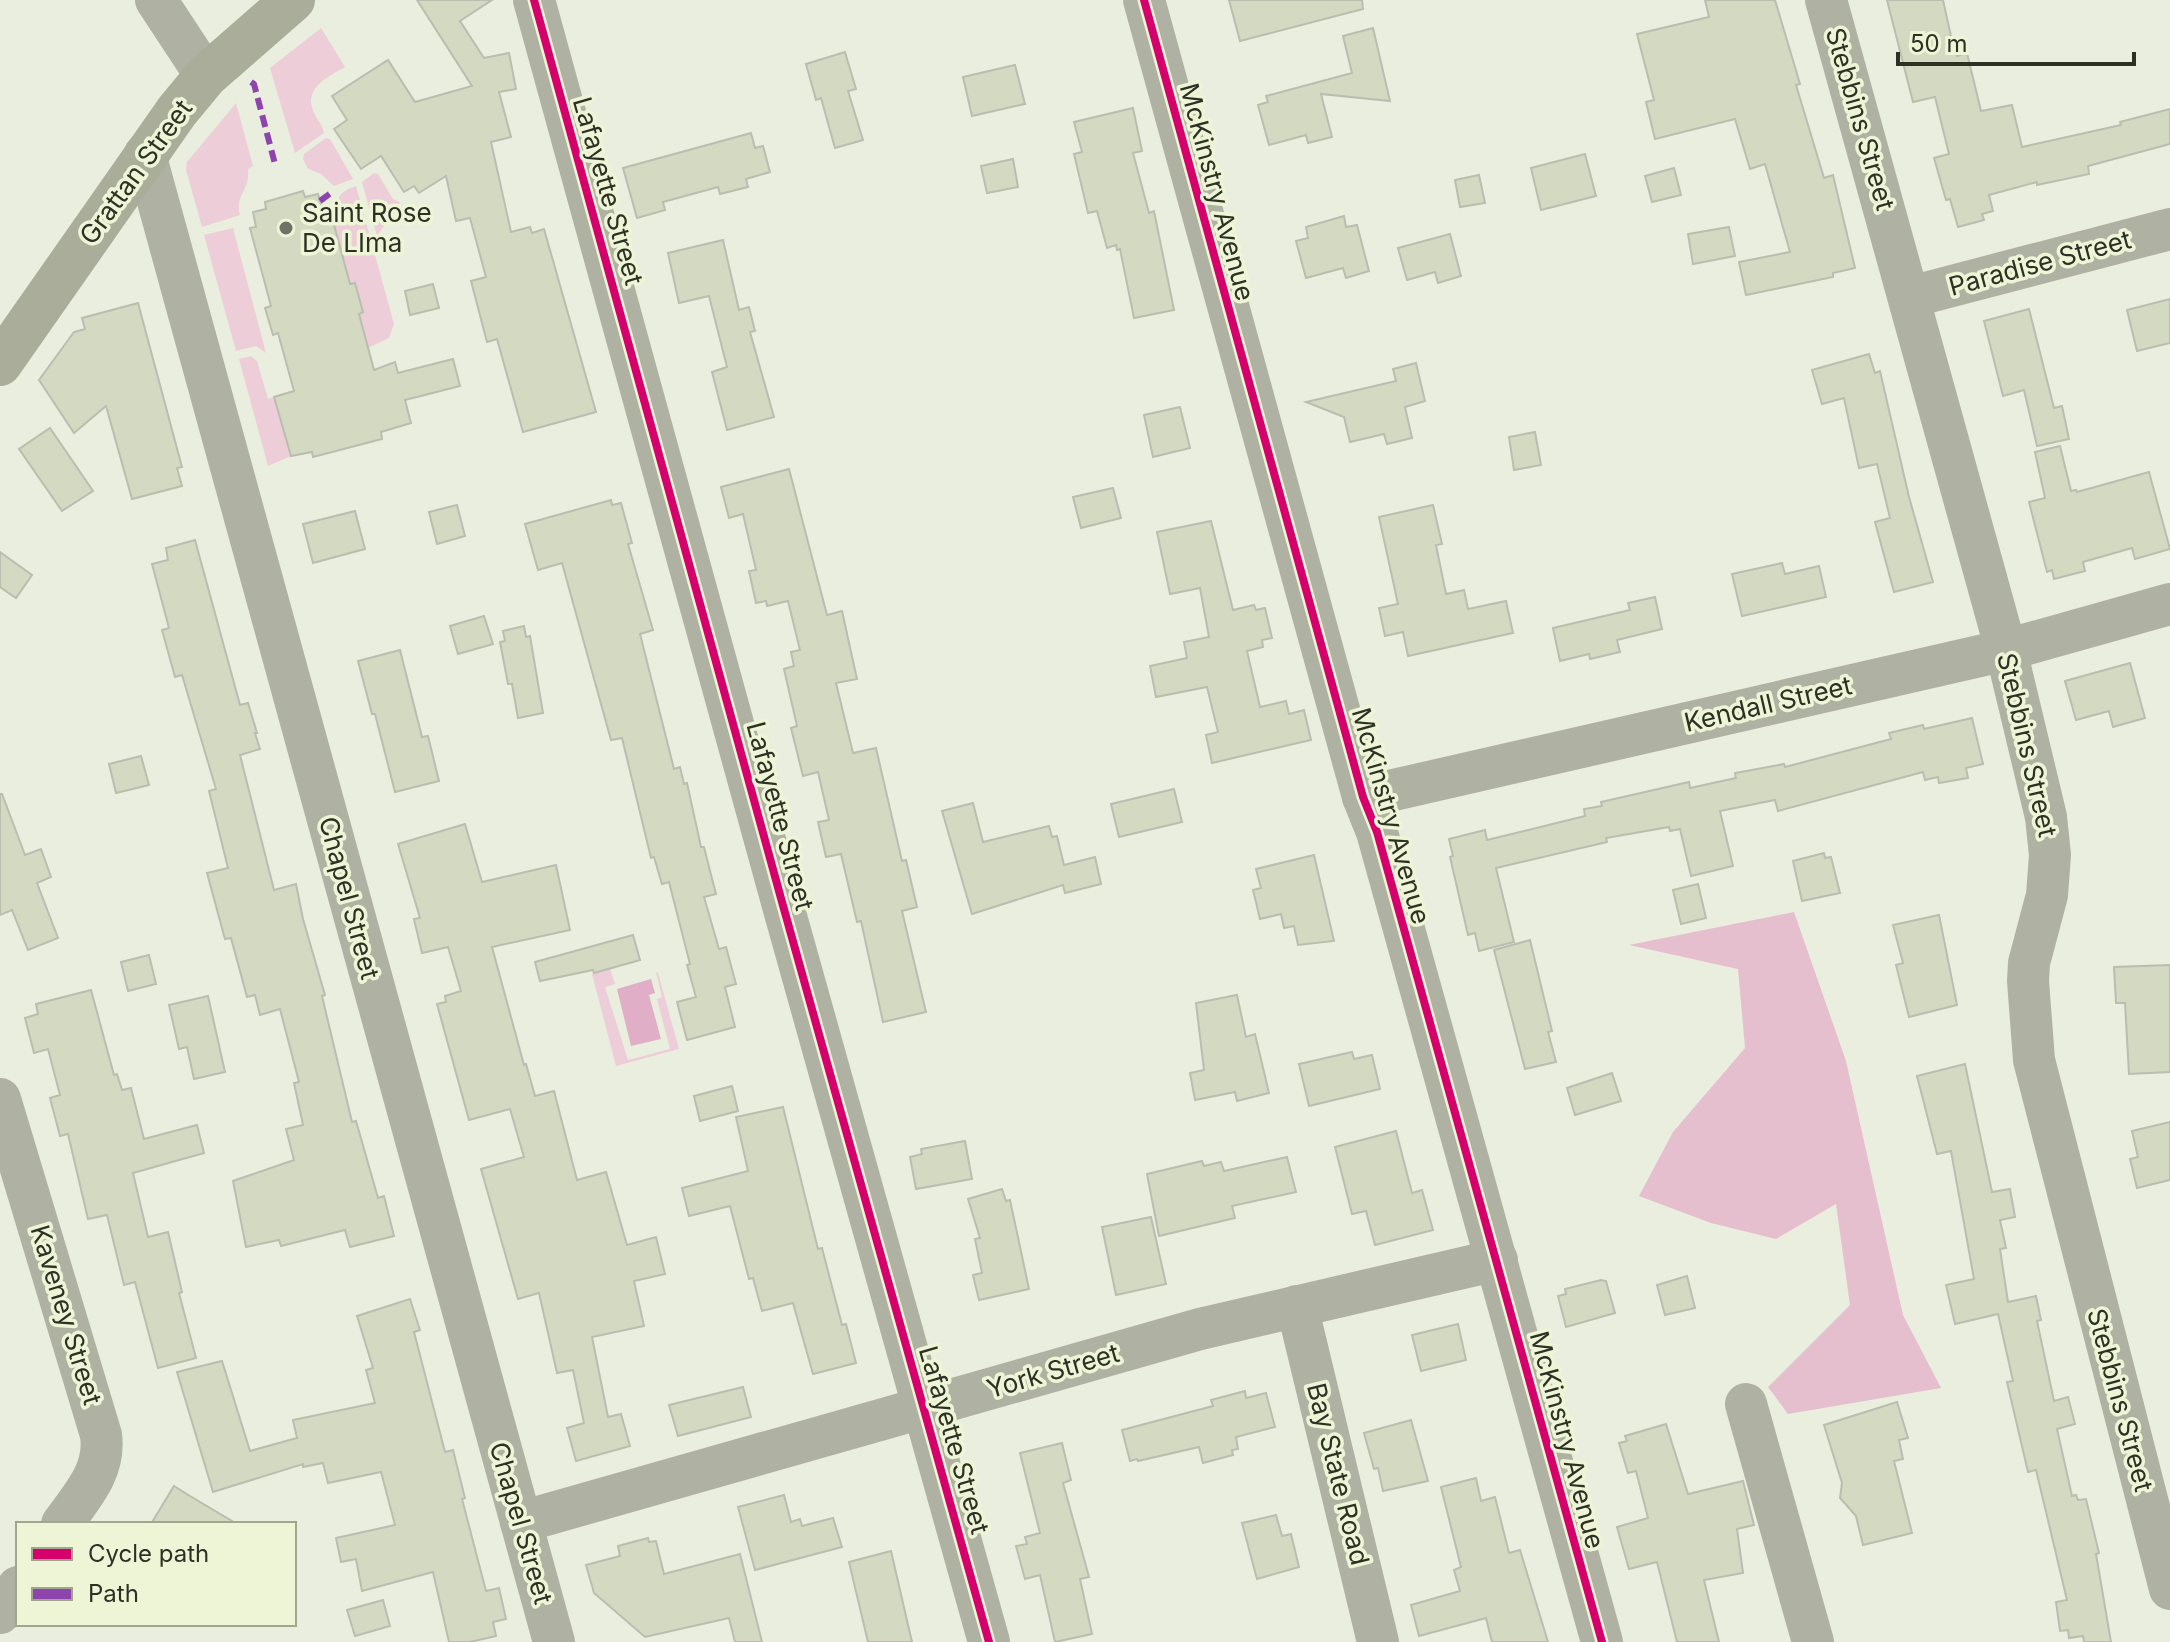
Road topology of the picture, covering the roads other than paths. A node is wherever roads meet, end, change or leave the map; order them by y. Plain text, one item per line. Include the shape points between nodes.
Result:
1 (156, 0) edge
2 (293, 0) edge
3 (534, 0) edge
4 (1144, 0) edge
5 (1826, 0) edge
6 (206, 76) junction
7 (145, 154) junction
8 (2170, 229) edge
9 (1910, 297) junction
10 (0, 364) edge
11 (2170, 604) edge
12 (2006, 650) junction
13 (1363, 797) junction
14 (0, 1099) edge
15 (1497, 1260) junction
16 (1297, 1306) junction
17 (1746, 1404) dead end
18 (925, 1408) junction
19 (63, 1522) edge
20 (521, 1522) junction
21 (2170, 1589) edge
22 (16, 1590) edge
23 (0, 1613) edge
24 (554, 1642) edge
25 (989, 1642) edge
26 (1378, 1642) edge
27 (1602, 1642) edge
28 (1813, 1642) edge

1 - 6 street
2 - 6 main road, Grattan Street
3 - 18 street, Lafayette Street
4 - 13 street, McKinstry Avenue
5 - 9 street, Stebbins Street
6 - 7 main road, Grattan Street
7 - 10 main road, Grattan Street
7 - 20 street, Chapel Street
8 - 9 street, Paradise Street
9 - 12 street, Stebbins Street
11 - 12 street, Kendall Street
12 - 13 street, Kendall Street
12 - 21 street, Stebbins Street via 2049,835 2047,895 2029,963 2034,1060
13 - 15 street, McKinstry Avenue
14 - 19 street, Kaveney Street via 103,1448 98,1471
15 - 16 street, York Street
15 - 27 street, McKinstry Avenue
16 - 18 street, York Street
16 - 26 street, Bay State Road
17 - 28 street
18 - 20 street, York Street
18 - 25 street, Lafayette Street
20 - 24 street, Chapel Street
22 - 23 street

